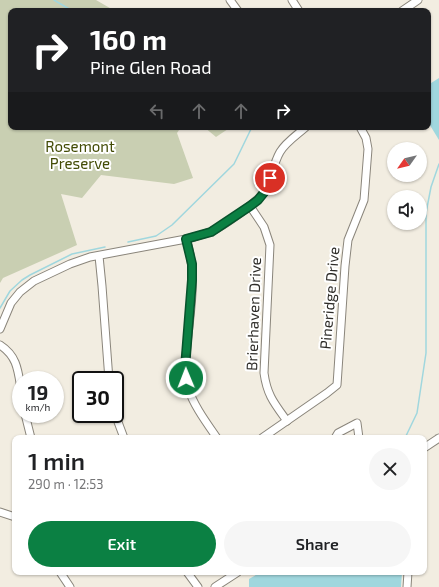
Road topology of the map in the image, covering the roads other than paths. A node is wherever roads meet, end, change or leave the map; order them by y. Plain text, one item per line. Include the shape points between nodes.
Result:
1 (418, 0) edge
2 (406, 8) edge
3 (302, 130) edge
4 (362, 130) edge
5 (250, 206) junction
6 (186, 239) junction
7 (99, 256) junction
8 (0, 329) edge
9 (0, 345) edge
10 (17, 371) edge
11 (108, 371) edge
12 (287, 421) junction
13 (27, 423) edge
14 (118, 423) edge
15 (30, 435) edge
16 (123, 435) edge
17 (215, 435) edge
18 (266, 435) edge
19 (337, 435) edge
20 (359, 435) edge
21 (439, 438) edge
22 (427, 446) edge
23 (0, 512) edge
24 (12, 517) edge
25 (62, 575) edge
26 (189, 575) edge
27 (233, 575) edge
28 (408, 575) edge
29 (70, 587) edge
30 (198, 587) edge
31 (215, 587) edge
32 (407, 587) edge

1 - 2 street
3 - 5 street via 280,152 266,190
4 - 12 street, Pineridge Drive via 368,149 364,200 348,240 337,385
5 - 6 street via 211,232
5 - 12 street, Brierhaven Drive via 264,227 270,245 264,373 266,386 270,397
6 - 7 street
6 - 17 street via 192,264 192,280 185,368 188,387 199,412
7 - 8 street via 76,261 27,286 11,304
7 - 11 street
9 - 10 street via 9,350 15,359
12 - 18 street, Pineridge Drive
13 - 15 street
14 - 16 street
19 - 20 street via 357,423
21 - 22 street
23 - 24 street
25 - 29 street
26 - 30 street
27 - 31 street
28 - 32 street

